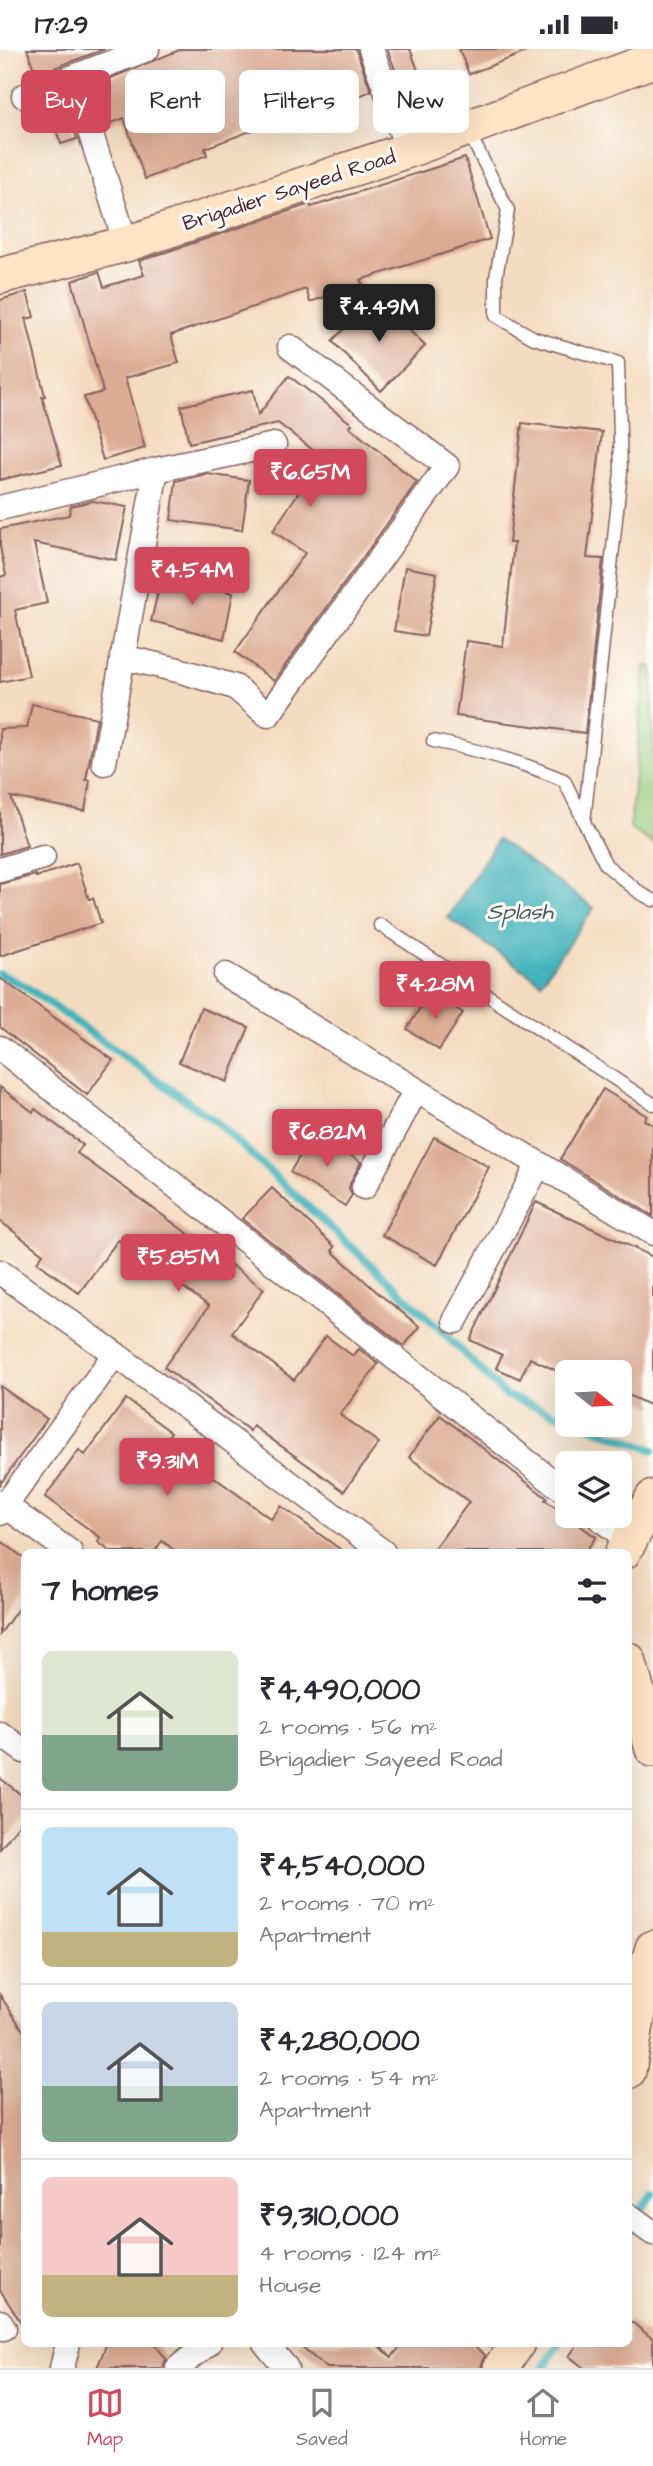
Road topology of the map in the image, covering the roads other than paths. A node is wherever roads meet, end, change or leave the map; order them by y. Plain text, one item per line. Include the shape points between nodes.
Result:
1 (371, 49) edge
2 (133, 51) edge
3 (653, 60) edge
4 (91, 70) edge
5 (469, 127) edge
6 (469, 132) edge
7 (91, 133) edge
8 (454, 133) edge
9 (408, 150) junction
10 (126, 244) junction
11 (0, 276) edge
12 (290, 347) dead end
13 (274, 445) dead end
14 (156, 470) junction
15 (0, 508) edge
16 (122, 657) junction
17 (433, 741) dead end
18 (104, 763) dead end
19 (584, 822) junction
20 (43, 857) dead end
21 (0, 870) edge
22 (653, 899) edge
23 (380, 925) dead end
24 (226, 975) dead end
25 (0, 1048) edge
26 (416, 1090) junction
27 (653, 1104) edge
28 (539, 1164) junction
29 (364, 1187) dead end
30 (653, 1233) edge
31 (0, 1272) edge
32 (455, 1321) dead end
33 (115, 1354) junction
34 (555, 1484) edge
35 (2, 1507) edge
36 (65, 1549) edge
37 (379, 1549) edge
38 (632, 1674) edge
39 (0, 1734) edge
40 (21, 1749) edge
41 (653, 1749) edge
42 (653, 1948) edge
43 (636, 1978) edge
44 (632, 2024) edge
45 (632, 2218) edge
46 (653, 2233) edge
47 (67, 2347) edge
48 (204, 2347) edge
49 (268, 2347) edge
50 (62, 2368) edge
51 (178, 2368) edge
52 (286, 2368) edge

1 - 9 street
2 - 4 street
3 - 5 street, Brigadier Sayeed Road
6 - 19 lane via 508,210 496,277 496,316 534,338 618,362 621,472
7 - 10 street
8 - 9 street, Brigadier Sayeed Road
9 - 10 street, Brigadier Sayeed Road
10 - 11 street, Brigadier Sayeed Road
12 - 16 street via 447,466 268,715 235,687
13 - 14 street
14 - 15 street
14 - 16 street
16 - 18 street
17 - 19 lane via 522,763 564,779
19 - 22 lane via 606,865
20 - 21 street
23 - 27 lane
24 - 26 street
25 - 34 street
26 - 28 street
26 - 29 street
28 - 30 street
28 - 32 street
31 - 33 street
33 - 35 street
33 - 37 street
35 - 36 street
38 - 41 street
39 - 40 street
42 - 43 street
43 - 44 street
45 - 46 street
47 - 50 street
48 - 51 street
49 - 52 street

